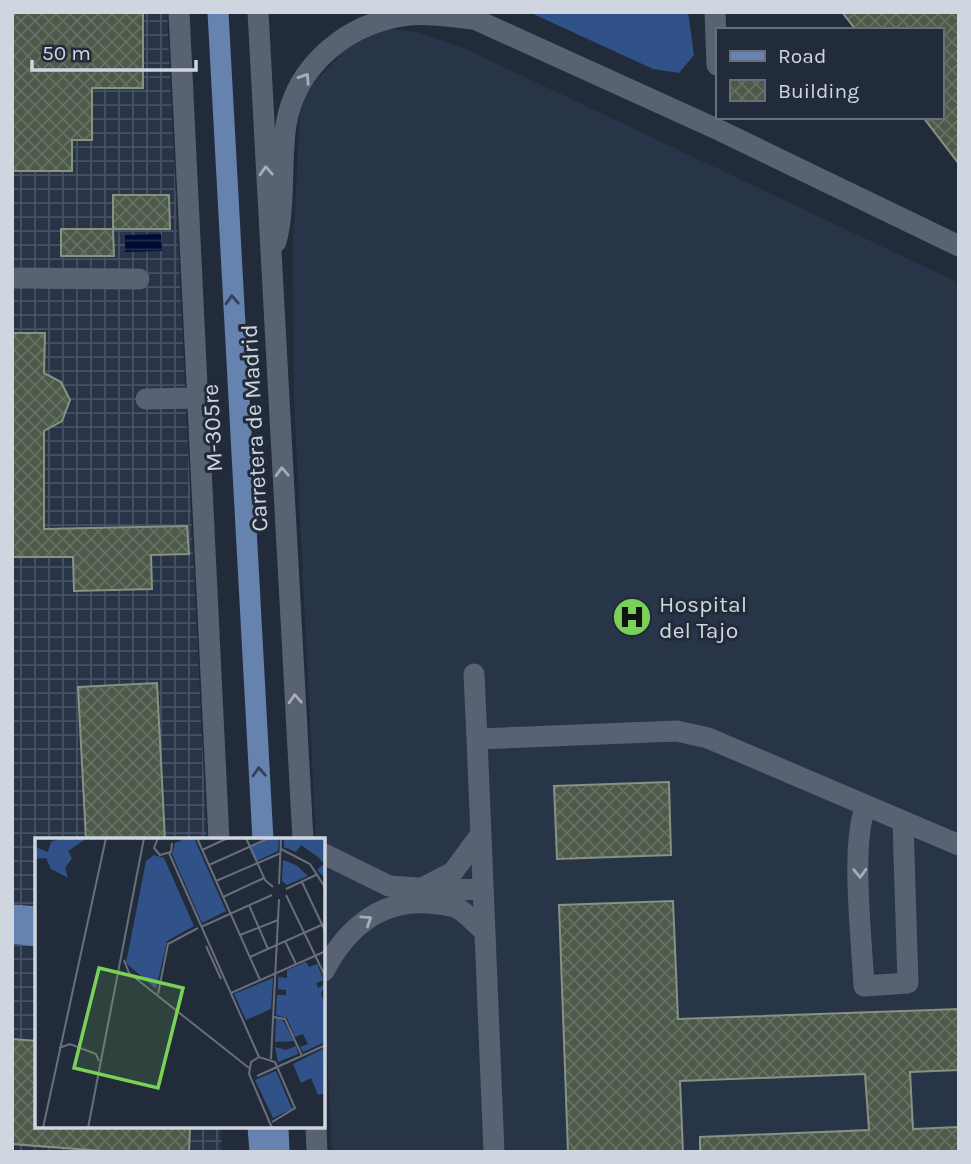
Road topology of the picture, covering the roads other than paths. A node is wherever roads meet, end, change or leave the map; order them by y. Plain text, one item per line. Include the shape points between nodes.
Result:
1 (180, 12) edge
2 (218, 12) edge
3 (258, 12) edge
4 (715, 12) edge
5 (467, 16) edge
6 (716, 38) edge
7 (720, 124) edge
8 (959, 246) edge
9 (271, 263) junction
10 (12, 278) edge
11 (139, 279) dead end
12 (197, 398) junction
13 (146, 399) dead end
14 (474, 674) dead end
15 (477, 740) junction
16 (866, 806) junction
17 (903, 822) junction
18 (481, 834) junction
19 (219, 838) edge
20 (264, 838) edge
21 (305, 838) edge
22 (959, 845) edge
23 (326, 855) edge
24 (420, 889) junction
25 (484, 889) junction
26 (12, 915) edge
27 (35, 917) edge
28 (484, 931) junction
29 (12, 933) edge
30 (35, 936) edge
31 (326, 967) edge
32 (258, 1129) edge
33 (278, 1129) edge
34 (316, 1129) edge
35 (260, 1152) edge
36 (279, 1152) edge
37 (317, 1152) edge
38 (494, 1152) edge

1 - 12 street
20 -> 2 main road, M-305re
9 -> 3 street, Carretera de Madrid
4 - 6 street
5 - 7 street
9 -> 5 street via 283,214 289,111 320,56 355,31 392,18
7 - 8 street
21 -> 9 street, Carretera de Madrid
10 - 11 street
12 - 13 street
12 - 19 street
14 - 15 street
15 - 16 street via 677,731 708,738
15 - 18 street
16 - 17 street
16 -> 17 street via 859,845 864,986 908,983
17 - 22 street
18 - 24 street via 453,872
18 - 25 street
23 - 24 street via 388,886
24 - 25 street
25 - 28 street
26 - 27 main road
31 -> 28 street via 341,941 384,909 413,903 457,908
28 - 38 street
29 - 30 main road
32 - 35 main road
33 - 36 main road
34 - 37 street

